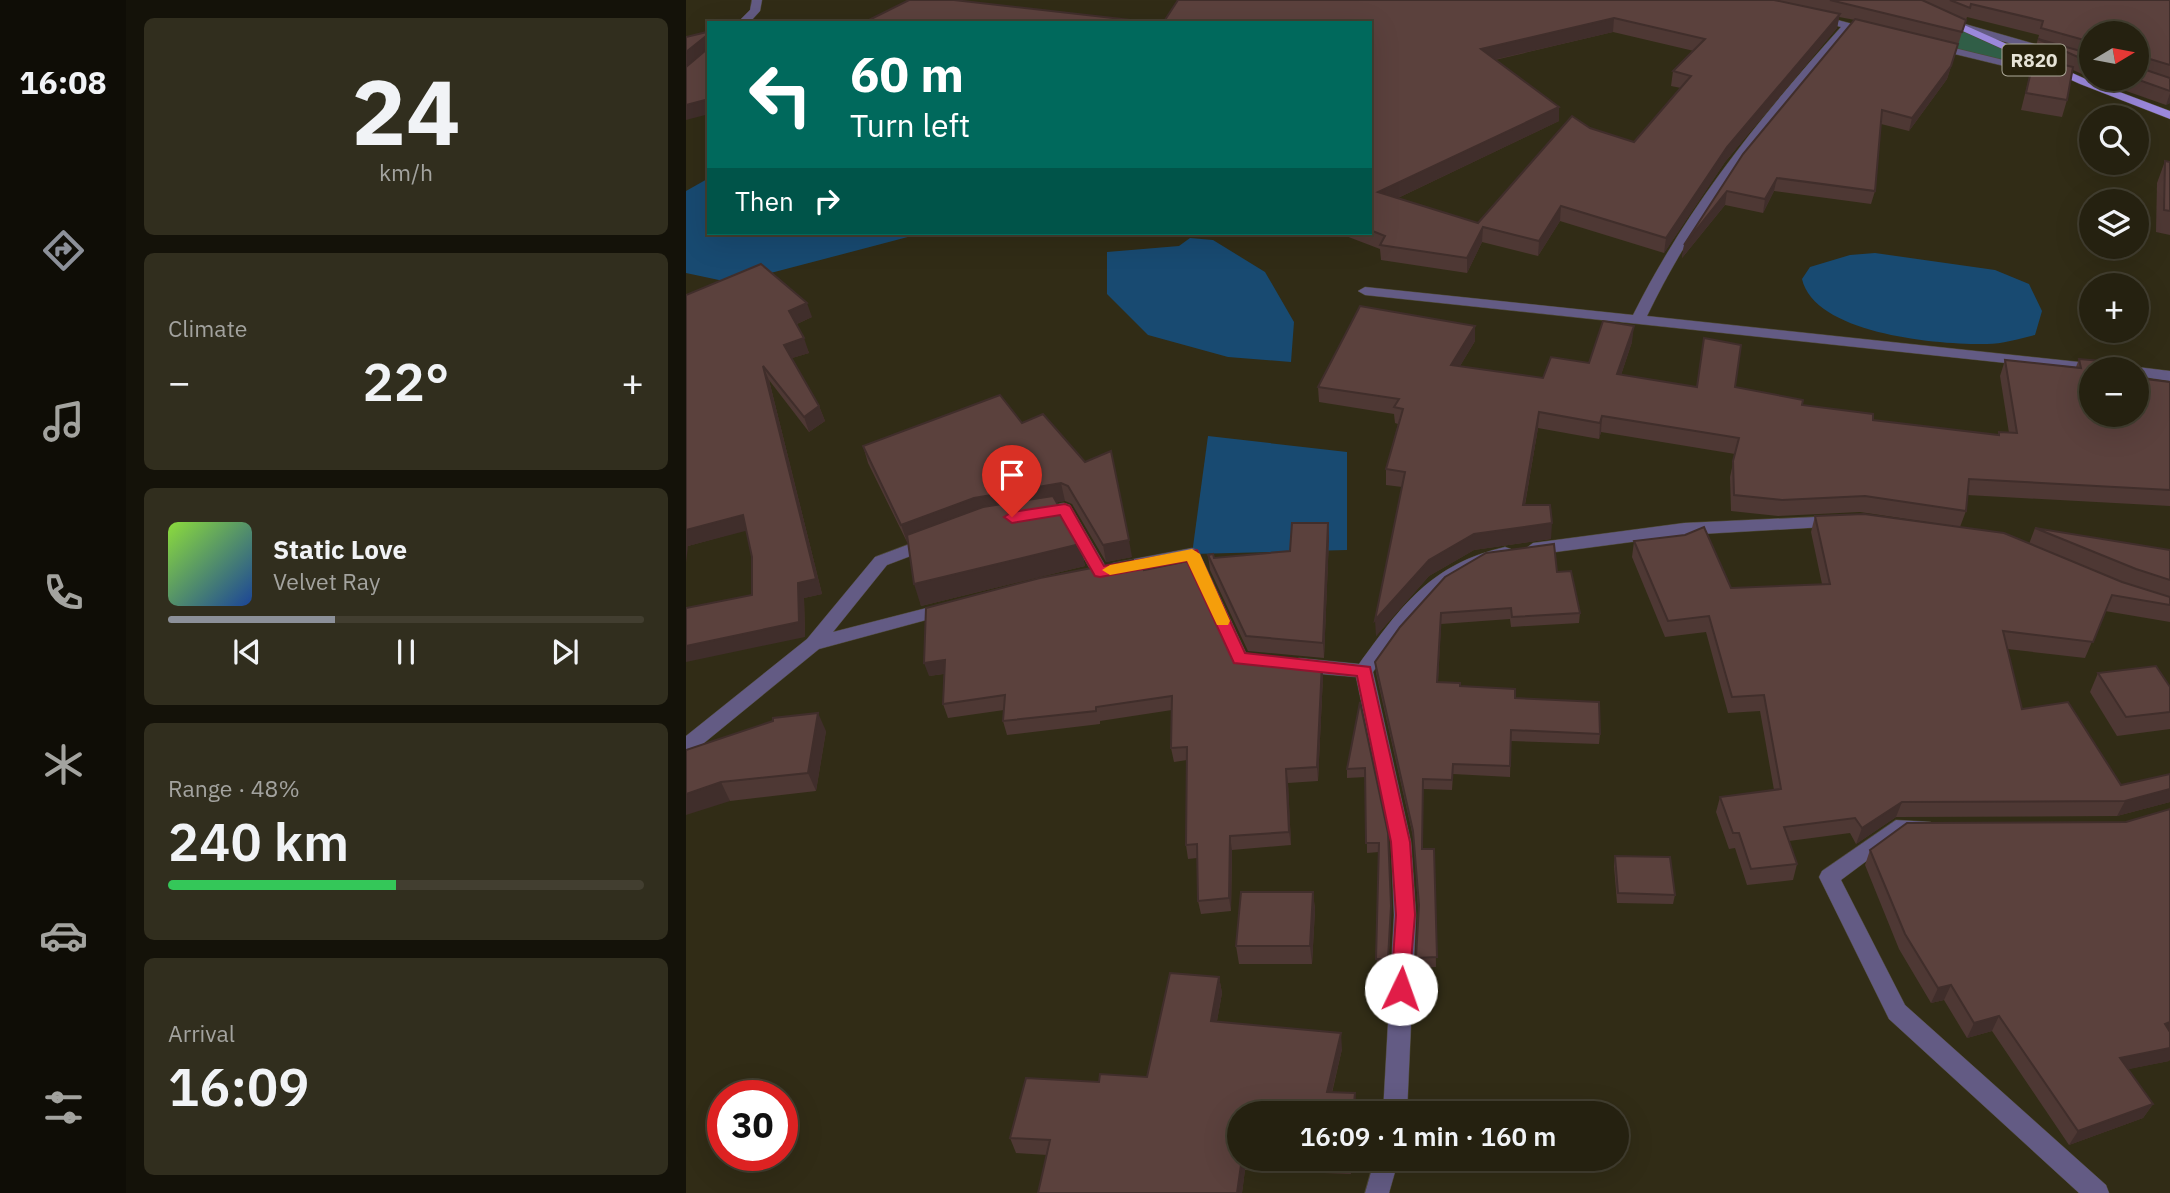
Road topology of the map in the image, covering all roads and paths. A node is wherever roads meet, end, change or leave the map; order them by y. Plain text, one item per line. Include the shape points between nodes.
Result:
1 (757, 0) edge
2 (1899, 0) edge
3 (1801, 15) edge
4 (744, 21) edge
5 (1948, 22) junction
6 (1849, 25) junction
7 (1884, 34) edge
8 (1920, 42) edge
9 (2079, 60) edge
10 (2079, 80) edge
11 (2079, 81) edge
12 (2107, 91) edge
13 (2170, 115) edge
14 (1365, 291) dead end
15 (1638, 320) junction
16 (2079, 366) edge
17 (2149, 373) edge
18 (2170, 376) edge
19 (1025, 515) edge
20 (1860, 521) edge
21 (946, 536) edge
22 (1100, 572) junction
23 (1077, 576) edge
24 (966, 603) edge
25 (813, 644) junction
26 (1364, 671) junction
27 (686, 747) edge
28 (1938, 828) edge
29 (1396, 1101) edge
30 (1383, 1171) edge
31 (1377, 1193) edge
32 (2097, 1193) edge

1 - 4 street via 755,11
2 - 5 main road, R820
3 - 6 street
5 - 9 street
5 - 10 main road, R820
6 - 7 street
6 - 15 street via 1755,132 1705,199 1656,279
8 - 11 street
12 - 13 main road, R820
14 - 15 street
15 - 16 street
17 - 18 street
19 - 22 street via 1065,509
20 - 26 street via 1684,529 1482,556 1437,582 1392,631
21 - 25 street via 881,561
22 - 23 street
22 - 26 street via 1192,554 1240,659
24 - 25 street
25 - 27 street
26 - 29 street via 1401,842 1405,915
28 - 32 street via 1896,828 1829,877 1897,1012
30 - 31 street

